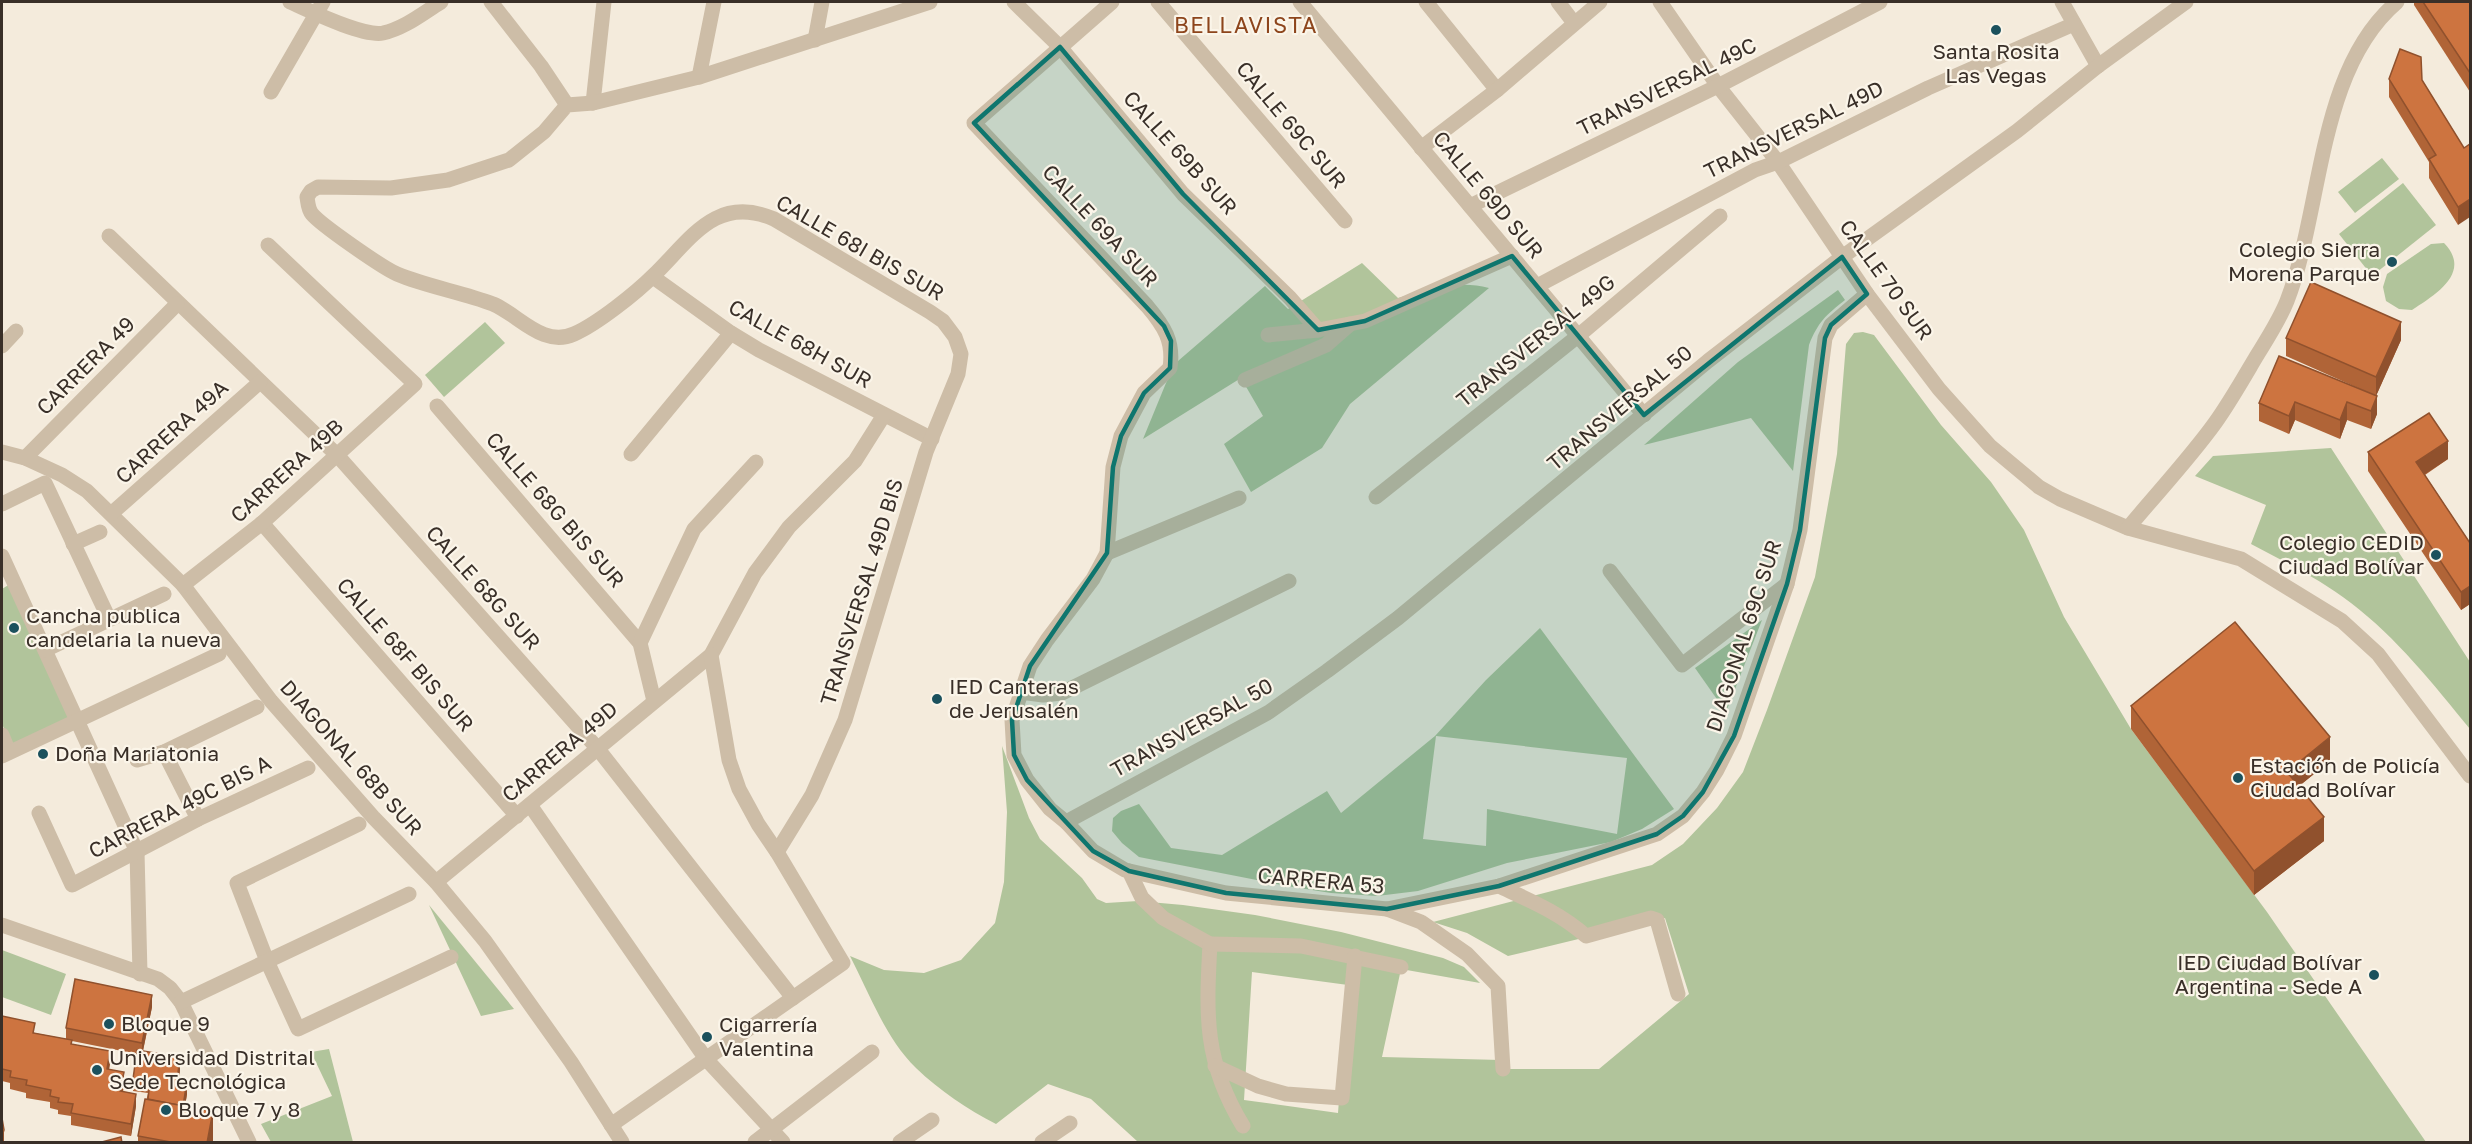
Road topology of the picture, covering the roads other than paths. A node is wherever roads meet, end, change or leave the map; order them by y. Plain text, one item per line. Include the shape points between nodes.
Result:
1 (290, 2) edge
2 (441, 2) edge
3 (491, 2) edge
4 (604, 2) edge
5 (714, 2) edge
6 (822, 2) edge
7 (930, 2) edge
8 (1014, 2) edge
9 (1112, 2) edge
10 (1158, 2) edge
11 (1300, 2) edge
12 (1426, 2) edge
13 (1558, 2) edge
14 (1600, 2) edge
15 (1663, 2) edge
16 (1880, 2) edge
17 (2062, 2) edge
18 (2186, 2) edge
19 (2397, 2) edge
20 (320, 8) edge
21 (1574, 22) junction
22 (2074, 24) junction
23 (815, 40) junction
24 (1060, 47) junction
25 (2098, 66) junction
26 (699, 77) junction
27 (1718, 86) junction
28 (1497, 90) junction
29 (271, 92) dead end
30 (593, 103) junction
31 (567, 105) junction
32 (1422, 148) junction
33 (1778, 162) junction
34 (1470, 206) junction
35 (1720, 216) dead end
36 (1345, 221) dead end
37 (109, 236) dead end
38 (268, 245) dead end
39 (1512, 256) junction
40 (1842, 257) junction
41 (652, 277) junction
42 (1537, 286) junction
43 (1867, 294) junction
44 (177, 304) junction
45 (1350, 324) junction
46 (1318, 330) junction
47 (16, 331) dead end
48 (731, 333) junction
49 (1268, 335) dead end
50 (1578, 336) junction
51 (955, 337) joint
52 (2, 346) edge
53 (1245, 380) dead end
54 (260, 382) junction
55 (437, 406) dead end
56 (884, 415) junction
57 (1644, 415) junction
58 (932, 439) junction
59 (2, 452) edge
60 (631, 454) dead end
61 (337, 455) junction
62 (25, 458) junction
63 (756, 462) dead end
64 (1376, 497) dead end
65 (1239, 498) dead end
66 (2, 504) edge
67 (112, 513) junction
68 (262, 523) junction
69 (2128, 528) junction
70 (100, 532) dead end
71 (74, 544) junction
72 (1107, 553) junction
73 (2, 556) edge
74 (1610, 571) dead end
75 (7, 581) edge
76 (1289, 581) dead end
77 (1787, 584) junction
78 (183, 585) junction
79 (164, 594) dead end
80 (109, 620) junction
81 (640, 643) junction
82 (45, 650) junction
83 (219, 654) dead end
84 (711, 655) junction
85 (1022, 692) junction
86 (654, 701) junction
87 (257, 707) dead end
88 (77, 720) junction
89 (2, 735) edge
90 (598, 749) junction
91 (164, 752) junction
92 (5, 754) edge
93 (137, 760) dead end
94 (308, 768) dead end
95 (2470, 776) edge
96 (530, 805) junction
97 (39, 813) dead end
98 (517, 816) junction
99 (1683, 816) joint
100 (198, 819) junction
101 (1066, 822) junction
102 (359, 824) dead end
103 (137, 852) junction
104 (777, 852) junction
105 (1129, 872) junction
106 (436, 882) junction
107 (1499, 886) junction
108 (410, 894) dead end
109 (1387, 909) junction
110 (3, 927) edge
111 (1210, 944) junction
112 (1355, 956) junction
113 (451, 957) dead end
114 (267, 961) junction
115 (1401, 967) dead end
116 (140, 974) junction
117 (1678, 994) dead end
118 (793, 998) junction
119 (181, 1002) junction
120 (872, 1052) dead end
121 (706, 1059) junction
122 (1215, 1066) junction
123 (1503, 1070) dead end
124 (932, 1120) dead end
125 (1070, 1123) dead end
126 (611, 1125) junction
127 (1243, 1126) dead end
128 (771, 1130) junction
129 (249, 1143) edge
130 (622, 1143) edge
131 (755, 1143) edge
132 (783, 1143) edge
133 (900, 1143) edge
134 (1042, 1143) edge

1 - 20 street
2 - 20 street via 411,22 382,33 367,33
3 - 31 street
4 - 30 street
5 - 26 street
6 - 23 street
7 - 23 street
8 - 24 street, CALLE 69B SUR
9 - 24 street
10 - 36 street, CALLE 69C SUR
11 - 32 street, CALLE 69D SUR
12 - 28 street
13 - 21 street
14 - 21 street
15 - 27 street, CALLE 70 SUR
16 - 27 street, TRANSVERSAL 49C
17 - 22 street
18 - 25 street, TRANSVERSAL 50
19 - 69 street via 2386,11 2358,54 2336,101 2302,252 2283,309 2227,406
20 - 29 street
21 - 28 street
22 - 25 street
22 - 33 street, TRANSVERSAL 49D via 1928,88
23 - 26 street
24 - 46 street, CALLE 69B SUR via 1184,194
24 - 72 street, CALLE 69A SUR via 974,123 1164,326 1171,341 1170,368 1144,393 1121,436 1113,466
25 - 40 street, TRANSVERSAL 50 via 2017,131
26 - 30 street
27 - 33 street, CALLE 70 SUR
27 - 34 street, TRANSVERSAL 49C
28 - 32 street
30 - 31 street
31 - 41 street via 544,132 509,160 448,180 391,188 318,188 307,197 312,215 396,274 495,305 528,327 552,337 571,336 587,328
32 - 34 street, CALLE 69D SUR
33 - 40 street, CALLE 70 SUR
33 - 42 street, TRANSVERSAL 49D via 1755,170
34 - 39 street, CALLE 69D SUR
35 - 50 street, TRANSVERSAL 49G
37 - 44 street, CALLE 68G SUR
38 - 61 street, CARRERA 49B via 415,384
39 - 42 street, CALLE 69D SUR
39 - 45 street via 1365,321
40 - 43 street, CALLE 70 SUR
40 - 57 street, TRANSVERSAL 50
41 - 48 street, CALLE 68H SUR
41 - 51 street, CALLE 68I BIS SUR via 702,225 735,211 750,211 774,219 930,312
42 - 50 street, CALLE 69D SUR
43 - 69 street, CALLE 70 SUR via 1939,389 2004,459 2060,499
43 - 77 street, DIAGONAL 69C SUR via 1831,325 1825,338 1800,530
44 - 54 street, CALLE 68G SUR
44 - 62 street, CARRERA 49
45 - 46 street
45 - 53 street via 1326,345
46 - 49 street
47 - 52 street
48 - 56 street, CALLE 68H SUR
48 - 60 street
50 - 57 street, CALLE 69D SUR
50 - 64 street, TRANSVERSAL 49G
51 - 58 street, TRANSVERSAL 49D BIS via 962,354 958,374
54 - 61 street, CALLE 68G SUR
54 - 67 street, CARRERA 49A
55 - 81 street, CALLE 68G BIS SUR
56 - 58 street, CALLE 68H SUR
56 - 84 street via 855,461 789,527 755,573
57 - 101 street, TRANSVERSAL 50 via 1398,618 1269,712
58 - 104 street, TRANSVERSAL 49D BIS via 845,720 812,795
59 - 62 street, DIAGONAL 68B SUR
61 - 68 street, CARRERA 49B
61 - 90 street, CALLE 68G SUR
62 - 67 street, DIAGONAL 68B SUR via 62,475
63 - 81 street via 694,529
65 - 72 street
66 - 71 street via 45,483
67 - 78 street, DIAGONAL 68B SUR
68 - 78 street, CARRERA 49B
68 - 98 street, CALLE 68F BIS SUR
69 - 95 street, CALLE 70 SUR via 2241,560 2342,621 2378,654
70 - 71 street
71 - 80 street
72 - 85 street via 1093,579 1030,666
73 - 75 street
74 - 77 street via 1682,665
75 - 82 street
76 - 85 street via 1062,693
77 - 99 street, DIAGONAL 69C SUR via 1734,736 1717,771
78 - 106 street, DIAGONAL 68B SUR via 271,701
79 - 80 street
80 - 82 street
81 - 86 street
82 - 88 street
83 - 88 street
84 - 86 street, CARRERA 49D
84 - 104 street via 729,760 739,789
85 - 101 street via 1012,720 1014,755 1027,780
86 - 90 street, CARRERA 49D
87 - 91 street
88 - 92 street
88 - 103 street
89 - 92 street
90 - 96 street, CARRERA 49D
90 - 118 street, CALLE 68G SUR
91 - 93 street
91 - 100 street
94 - 100 street, CARRERA 49C BIS A
96 - 98 street, CARRERA 49D
96 - 121 street
97 - 103 street, CARRERA 49C BIS A via 72,885
98 - 106 street, CARRERA 49D
99 - 107 street, CARRERA 53 via 1657,834
100 - 103 street, CARRERA 49C BIS A
101 - 105 street, CARRERA 53 via 1093,851
102 - 114 street via 237,883
103 - 116 street
104 - 118 street via 843,963
105 - 109 street, CARRERA 53 via 1226,893
105 - 111 street via 1142,898 1163,918
106 - 126 street, DIAGONAL 68B SUR via 485,941
107 - 109 street, CARRERA 53
107 - 117 street via 1567,919 1586,936 1651,918 1657,920
108 - 114 street
109 - 123 street via 1421,922 1440,935 1467,954 1498,986
110 - 116 street
111 - 112 street via 1301,945
111 - 122 street via 1207,1011
112 - 115 street
112 - 122 street via 1342,1098 1286,1094
113 - 114 street via 298,1029
114 - 119 street
116 - 119 street via 158,979
118 - 121 street
119 - 129 street
120 - 128 street
121 - 126 street
121 - 128 street
122 - 127 street via 1227,1100
124 - 133 street
125 - 134 street
126 - 130 street, DIAGONAL 68B SUR
128 - 131 street
128 - 132 street

